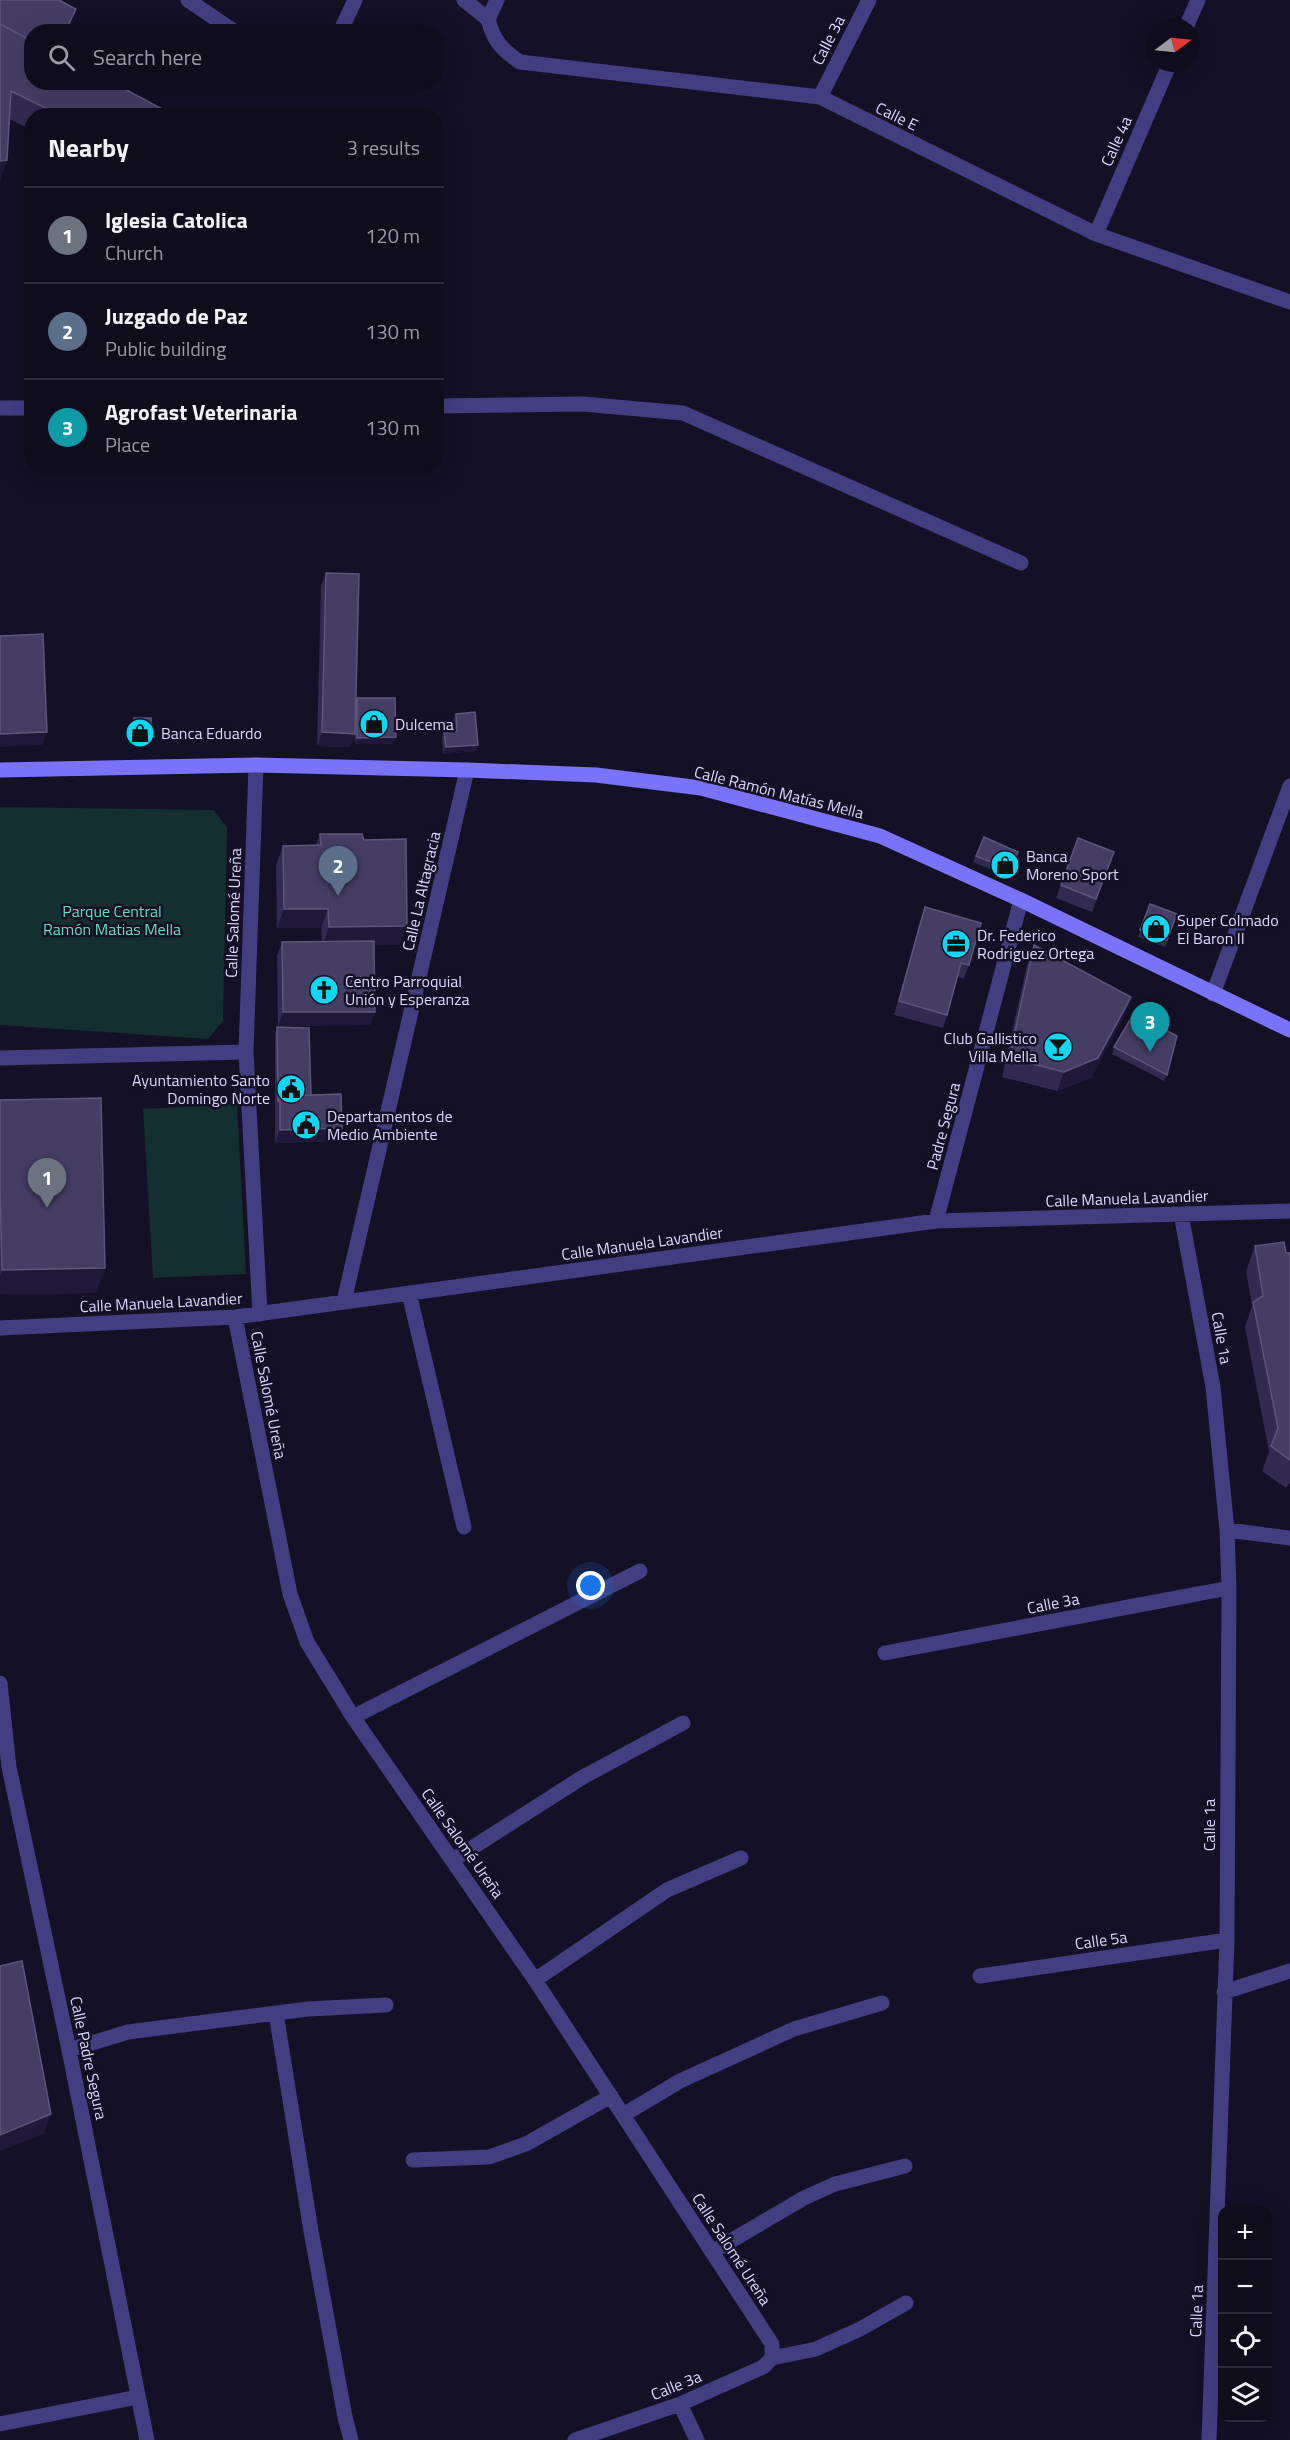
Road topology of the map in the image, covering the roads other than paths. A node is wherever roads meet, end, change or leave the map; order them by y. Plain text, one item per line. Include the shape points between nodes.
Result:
1 (188, 0) edge
2 (355, 0) edge
3 (464, 0) edge
4 (497, 0) edge
5 (869, 0) edge
6 (1198, 0) edge
7 (1190, 18) edge
8 (488, 19) junction
9 (223, 24) edge
10 (344, 24) edge
11 (1166, 72) edge
12 (820, 97) junction
13 (1096, 234) junction
14 (1290, 302) edge
15 (444, 406) edge
16 (0, 408) edge
17 (24, 408) edge
18 (1021, 563) dead end
19 (256, 765) junction
20 (0, 770) edge
21 (467, 770) junction
22 (1290, 786) edge
23 (1021, 900) junction
24 (1213, 994) junction
25 (1290, 1030) edge
26 (246, 1052) junction
27 (0, 1058) edge
28 (1290, 1211) edge
29 (1181, 1214) junction
30 (936, 1221) junction
31 (410, 1293) junction
32 (344, 1301) junction
33 (260, 1314) junction
34 (235, 1317) junction
35 (0, 1328) edge
36 (464, 1527) dead end
37 (1227, 1530) junction
38 (1290, 1538) edge
39 (640, 1570) dead end
40 (1229, 1588) junction
41 (885, 1653) dead end
42 (0, 1683) edge
43 (353, 1717) junction
44 (683, 1723) dead end
45 (741, 1858) dead end
46 (453, 1860) junction
47 (1227, 1940) junction
48 (1290, 1971) edge
49 (980, 1976) dead end
50 (535, 1980) junction
51 (1224, 1992) junction
52 (882, 2003) dead end
53 (386, 2005) dead end
54 (276, 2013) junction
55 (69, 2050) junction
56 (610, 2096) junction
57 (623, 2115) junction
58 (413, 2160) dead end
59 (905, 2166) dead end
60 (712, 2252) junction
61 (906, 2303) dead end
62 (772, 2351) junction
63 (138, 2397) junction
64 (680, 2404) junction
65 (0, 2424) edge
66 (147, 2440) edge
67 (351, 2440) edge
68 (575, 2440) edge
69 (697, 2440) edge
70 (1209, 2440) edge

1 - 9 street
2 - 10 street
3 - 8 street
4 - 8 street
5 - 12 street, Calle 3a
6 - 7 street
8 - 12 street, Calle E via 491,34 502,50 520,62
11 - 13 street, Calle 4a
12 - 13 street, Calle E
13 - 14 street, Calle E
15 - 18 street via 583,404 683,413
16 - 17 street
19 - 20 main road, Calle Ramón Matías Mella
19 - 21 main road, Calle Ramón Matías Mella
19 - 26 street, Calle Salomé Ureña
21 - 23 main road, Calle Ramón Matías Mella via 596,775 701,788 880,836
21 - 32 street, Calle La Altagracia
22 - 24 street
23 - 24 main road, Calle Ramón Matías Mella
23 - 30 street, Padre Segura
24 - 25 main road, Calle Ramón Matías Mella
26 - 27 street
26 - 33 street, Calle Salomé Ureña
28 - 29 street, Calle Manuela Lavandier
29 - 30 street, Calle Manuela Lavandier
29 - 37 street, Calle 1a via 1213,1387
30 - 31 street, Calle Manuela Lavandier
31 - 32 street, Calle Manuela Lavandier
31 - 36 street
32 - 33 street, Calle Manuela Lavandier
33 - 34 street, Calle Manuela Lavandier
34 - 35 street, Calle Manuela Lavandier
34 - 43 street, Calle Salomé Ureña via 290,1594 307,1642
37 - 38 street
37 - 40 street, Calle 1a
39 - 43 street
40 - 41 street, Calle 3a
40 - 47 street, Calle 1a
42 - 55 street, Calle Padre Segura via 9,1767
43 - 46 street, Calle Salomé Ureña
44 - 46 street via 583,1777
45 - 50 street via 667,1890
46 - 50 street, Calle Salomé Ureña
47 - 49 street, Calle 5a
47 - 51 street, Calle 1a
48 - 51 street
50 - 56 street, Calle Salomé Ureña
51 - 70 street, Calle 1a
52 - 57 street via 794,2029 680,2081
53 - 54 street
54 - 55 street via 128,2032
54 - 67 street via 311,2231
55 - 63 street, Calle Padre Segura
56 - 57 street, Calle Salomé Ureña
56 - 58 street via 526,2144 489,2157
57 - 60 street, Calle Salomé Ureña
59 - 60 street via 835,2184
60 - 62 street, Calle Salomé Ureña
61 - 62 street via 816,2349
62 - 64 street, Calle 3a via 763,2367
63 - 65 street
63 - 66 street, Calle Padre Segura
64 - 68 street, Calle 3a
64 - 69 street

